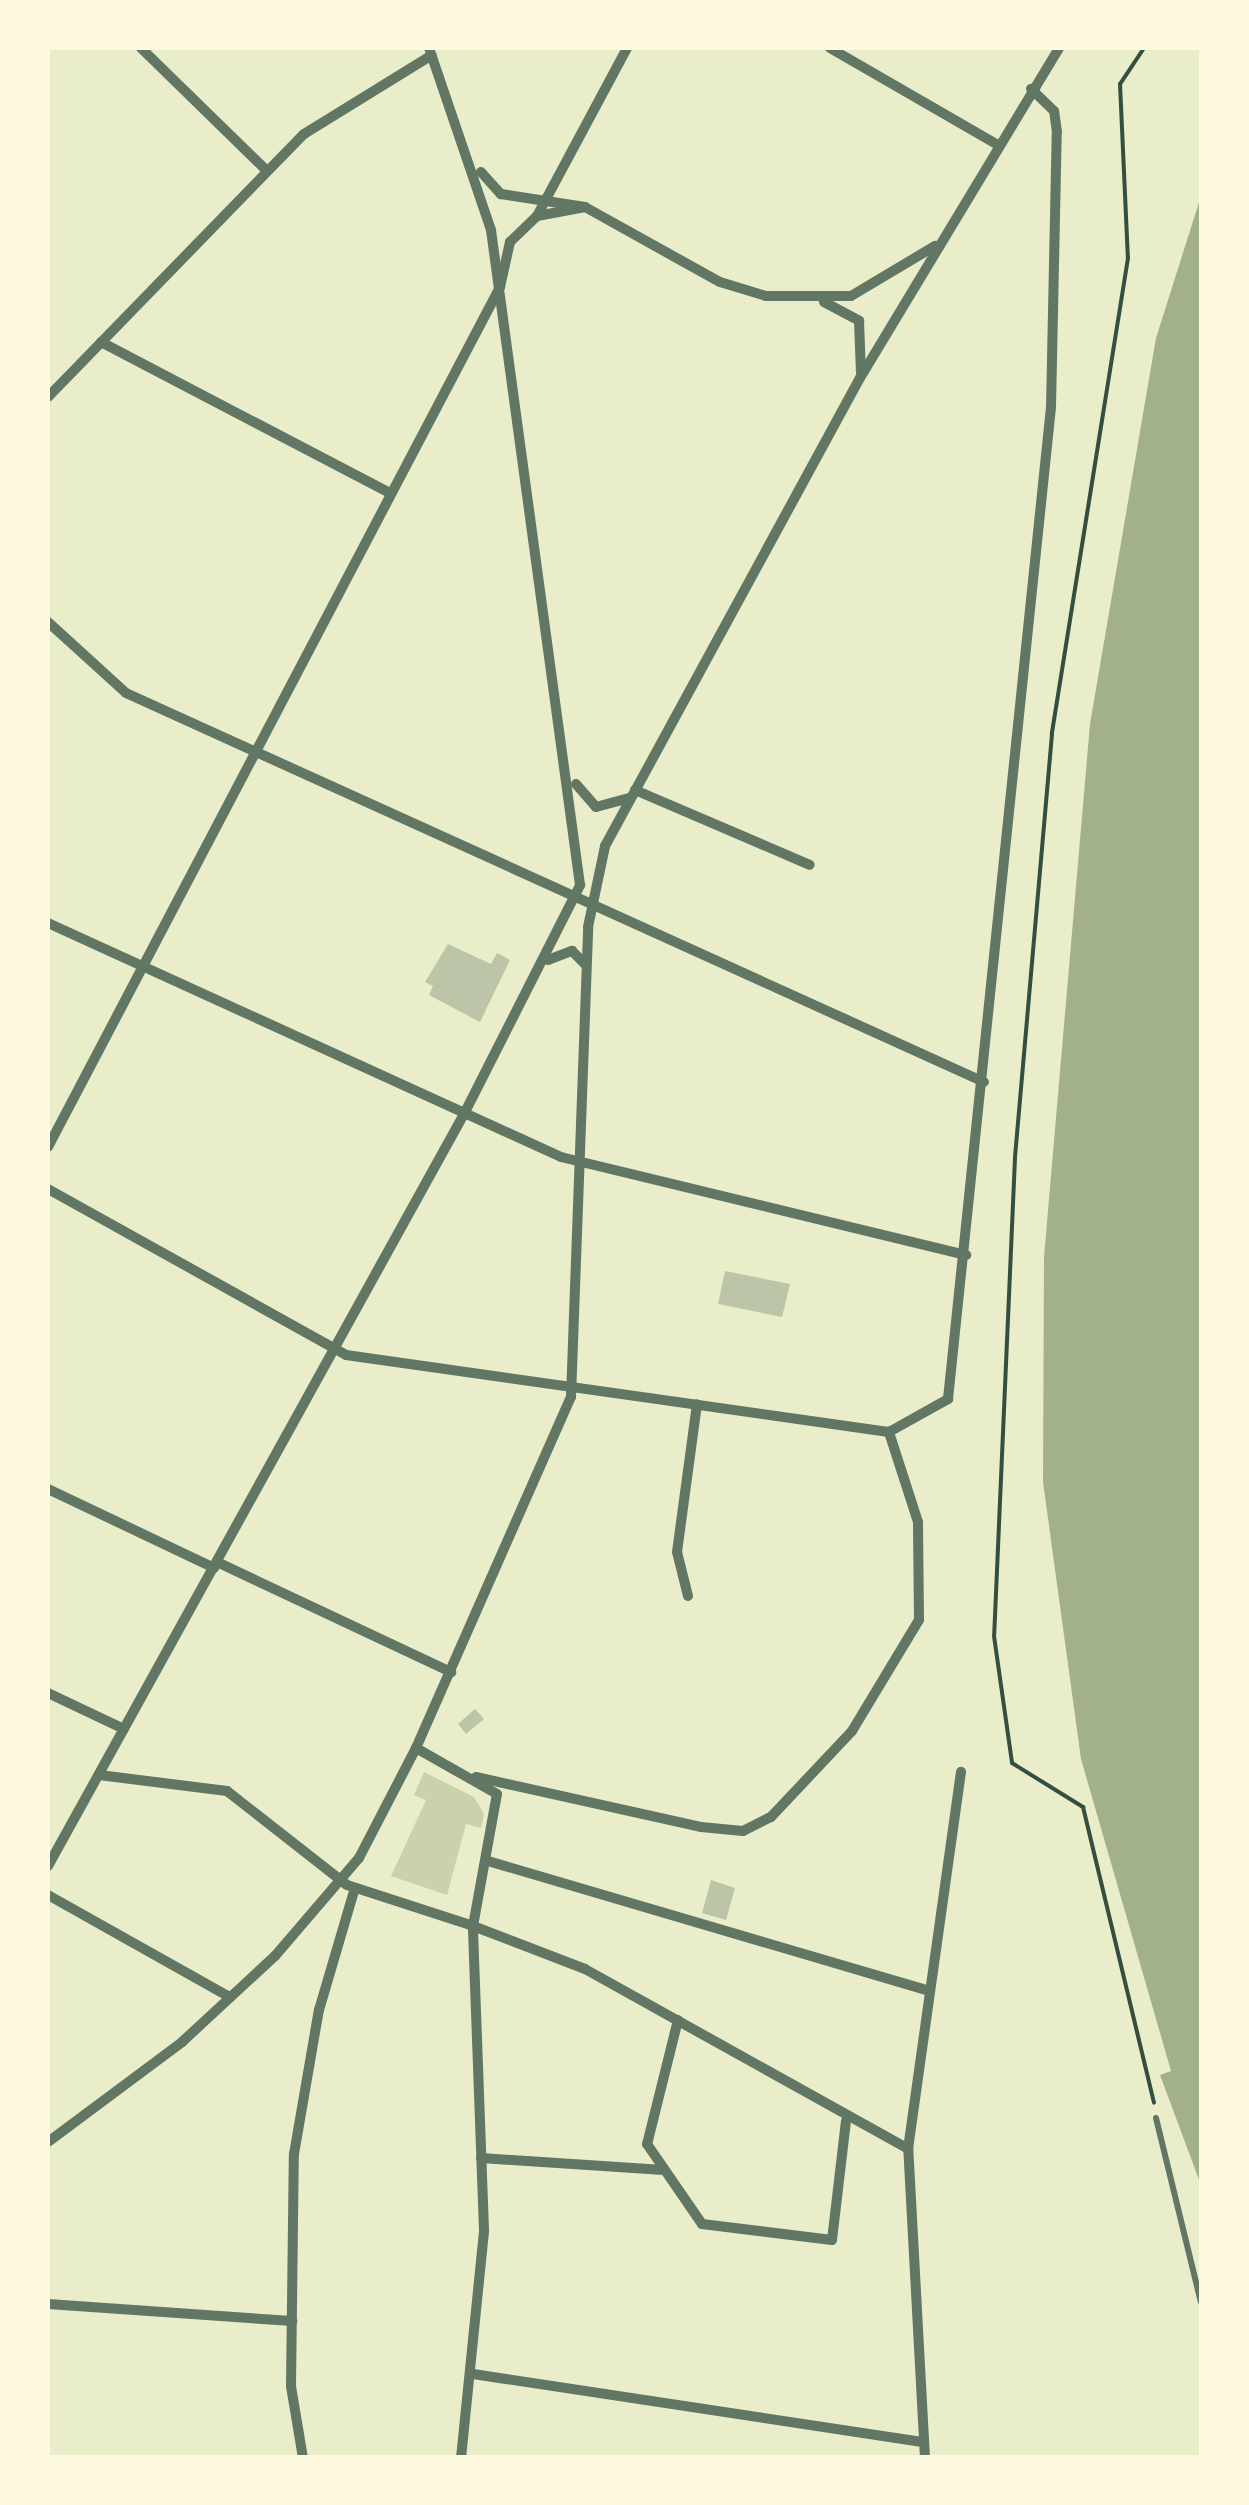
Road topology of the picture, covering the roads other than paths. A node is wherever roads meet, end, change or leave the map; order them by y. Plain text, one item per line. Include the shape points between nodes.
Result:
1 (141, 48) edge
2 (627, 48) edge
3 (830, 48) edge
4 (1059, 48) edge
5 (431, 51) edge
6 (1031, 89) junction
7 (996, 144) junction
8 (468, 147) junction
9 (267, 171) junction
10 (546, 200) junction
11 (585, 208) junction
12 (538, 216) junction
13 (940, 242) junction
14 (500, 287) junction
15 (812, 300) junction
16 (101, 342) junction
17 (860, 378) junction
18 (48, 398) edge
19 (390, 494) junction
20 (48, 622) edge
21 (566, 744) junction
22 (254, 750) junction
23 (634, 793) junction
24 (810, 865) dead end
25 (577, 896) junction
26 (590, 900) junction
27 (48, 924) edge
28 (544, 965) junction
29 (586, 966) junction
30 (142, 968) junction
31 (984, 1082) junction
32 (464, 1114) junction
33 (48, 1147) edge
34 (581, 1164) junction
35 (48, 1189) edge
36 (966, 1255) junction
37 (333, 1348) junction
38 (573, 1388) junction
39 (697, 1404) junction
40 (889, 1432) junction
41 (48, 1488) edge
42 (215, 1565) junction
43 (688, 1596) dead end
44 (451, 1672) junction
45 (48, 1693) edge
46 (124, 1729) junction
47 (416, 1748) junction
48 (961, 1772) dead end
49 (99, 1775) junction
50 (476, 1777) junction
51 (488, 1861) junction
52 (48, 1866) edge
53 (340, 1881) junction
54 (355, 1888) junction
55 (48, 1894) edge
56 (474, 1926) junction
57 (929, 1991) junction
58 (230, 1997) junction
59 (678, 2020) junction
60 (1156, 2118) road end
61 (846, 2121) junction
62 (48, 2142) edge
63 (908, 2149) junction
64 (481, 2158) junction
65 (660, 2170) junction
66 (1200, 2302) edge
67 (48, 2304) edge
68 (292, 2321) junction
69 (473, 2374) junction
70 (924, 2442) junction
71 (304, 2458) edge
72 (461, 2458) edge
73 (925, 2458) edge

1 - 9 street
2 - 10 street
3 - 7 street
4 - 6 street
5 - 8 street
5 - 9 street via 353,96
6 - 7 street
6 - 31 street via 1050,105 1058,132 1055,321
7 - 13 street
8 - 10 street via 495,190
8 - 14 street
9 - 16 street
10 - 11 street
10 - 12 street
11 - 12 street
11 - 15 street via 720,282
12 - 14 street via 510,242
13 - 15 street via 876,287
13 - 17 street
14 - 19 street
14 - 21 street
15 - 17 street via 859,322
16 - 18 street
16 - 19 street
17 - 23 street
19 - 22 street
20 - 22 street via 117,688
21 - 23 street via 586,803 610,807
21 - 25 street
22 - 25 street
22 - 30 street
23 - 24 street
23 - 26 street
25 - 26 street
25 - 28 street
26 - 29 street
26 - 31 street
27 - 30 street
28 - 29 street via 564,950
28 - 32 street
29 - 34 street
30 - 32 street
30 - 33 street
31 - 36 street
32 - 34 street
32 - 37 street
34 - 36 street
34 - 38 street
35 - 37 street
36 - 40 street via 950,1396
37 - 38 street
37 - 42 street
38 - 39 street
38 - 44 street via 559,1440
39 - 40 street
39 - 43 street via 677,1552
40 - 50 street via 918,1522 918,1620 852,1731 771,1818 743,1831 701,1827
41 - 42 street
42 - 44 street
42 - 46 street
44 - 47 street
45 - 46 street
46 - 49 street
47 - 50 street
47 - 53 street
48 - 57 street
49 - 52 street
49 - 53 street via 226,1792
50 - 51 street via 500,1803
51 - 56 street
51 - 57 street
53 - 54 street
53 - 58 street
54 - 56 street
54 - 68 street via 297,2126
55 - 58 street
56 - 59 street via 562,1957
56 - 64 street
57 - 63 street
58 - 62 street
59 - 61 street
59 - 65 street via 646,2129
60 - 66 lane
61 - 63 street
61 - 65 street via 832,2240 821,2244 702,2224
63 - 70 street
64 - 65 street
64 - 69 street
67 - 68 street
68 - 71 street via 292,2411
69 - 70 street
69 - 72 street
70 - 73 street

